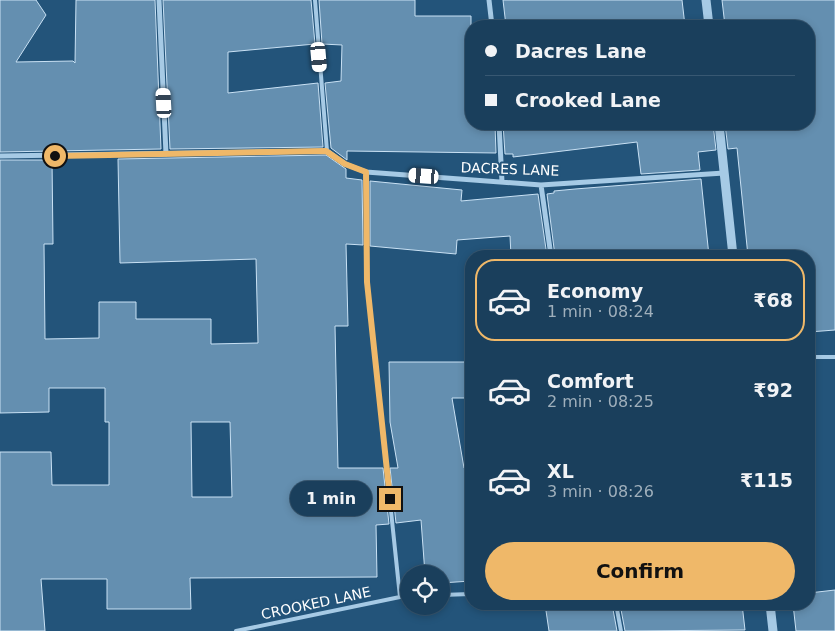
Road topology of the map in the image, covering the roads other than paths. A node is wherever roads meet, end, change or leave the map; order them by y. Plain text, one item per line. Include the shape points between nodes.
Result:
1 (159, 0) edge
2 (315, 0) edge
3 (489, 0) edge
4 (706, 0) edge
5 (491, 20) edge
6 (708, 20) edge
7 (499, 130) edge
8 (720, 130) edge
9 (326, 151) junction
10 (166, 154) junction
11 (0, 156) edge
12 (366, 172) junction
13 (724, 173) junction
14 (502, 182) junction
15 (541, 185) junction
16 (550, 250) edge
17 (732, 250) edge
18 (815, 357) edge
19 (835, 357) edge
20 (465, 594) edge
21 (450, 595) edge
22 (400, 597) joint
23 (617, 610) edge
24 (770, 610) edge
25 (236, 631) edge
26 (621, 631) edge
27 (772, 631) edge

1 - 10 street
2 - 9 lane
3 - 5 street
4 - 6 street
7 - 14 street
8 - 13 street
9 - 10 street
9 - 12 street, DACRES LANE via 345,164
10 - 11 street
12 - 14 street, DACRES LANE
12 - 22 lane via 367,282
13 - 15 street, DACRES LANE
13 - 17 street
14 - 15 street, DACRES LANE
15 - 16 street
18 - 19 lane
20 - 21 lane
22 - 25 lane, CROOKED LANE
23 - 26 lane
24 - 27 street

